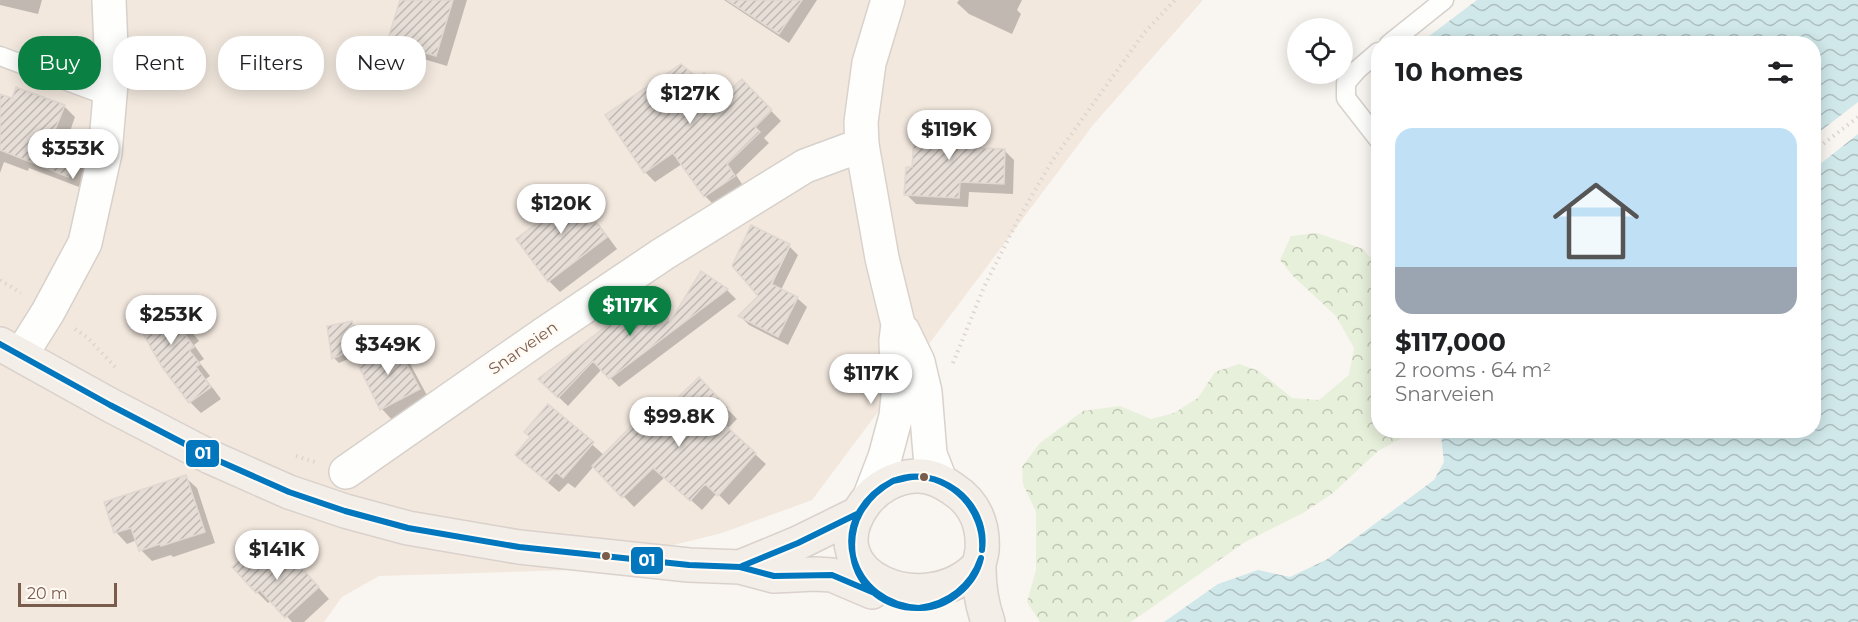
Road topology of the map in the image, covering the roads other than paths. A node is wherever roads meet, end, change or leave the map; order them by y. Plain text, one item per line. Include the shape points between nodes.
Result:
1 (109, 0) edge
2 (888, 0) edge
3 (1444, 0) edge
4 (1399, 36) edge
5 (0, 56) edge
6 (1371, 58) edge
7 (110, 97) junction
8 (1371, 130) edge
9 (862, 145) junction
10 (898, 324) junction
11 (11, 349) edge
12 (346, 472) road end
13 (940, 480) junction
14 (864, 505) junction
15 (978, 566) junction
16 (740, 567) junction
17 (872, 592) junction
18 (918, 615) edge
19 (988, 622) edge

1 - 7 street
2 - 9 street via 865,82
3 - 4 lane
5 - 7 lane
6 - 8 lane via 1346,83 1346,98
7 - 11 street via 105,153 85,243 48,312
9 - 10 street
9 - 12 street, Snarveien via 805,166 663,254
10 - 13 street via 918,362 925,392 930,454
10 - 14 street via 896,416 885,457
11 - 16 main road via 210,457 289,492 345,511 408,528 519,547
13 - 14 main road via 916,476 897,479 879,488
13 - 15 main road via 966,497 976,513 983,534
14 - 16 main road via 798,543
14 - 17 main road via 851,532 851,550 861,577
15 - 18 main road via 962,591 942,604 921,609
15 - 19 main road
16 - 17 main road via 774,576 832,575
17 - 18 main road

